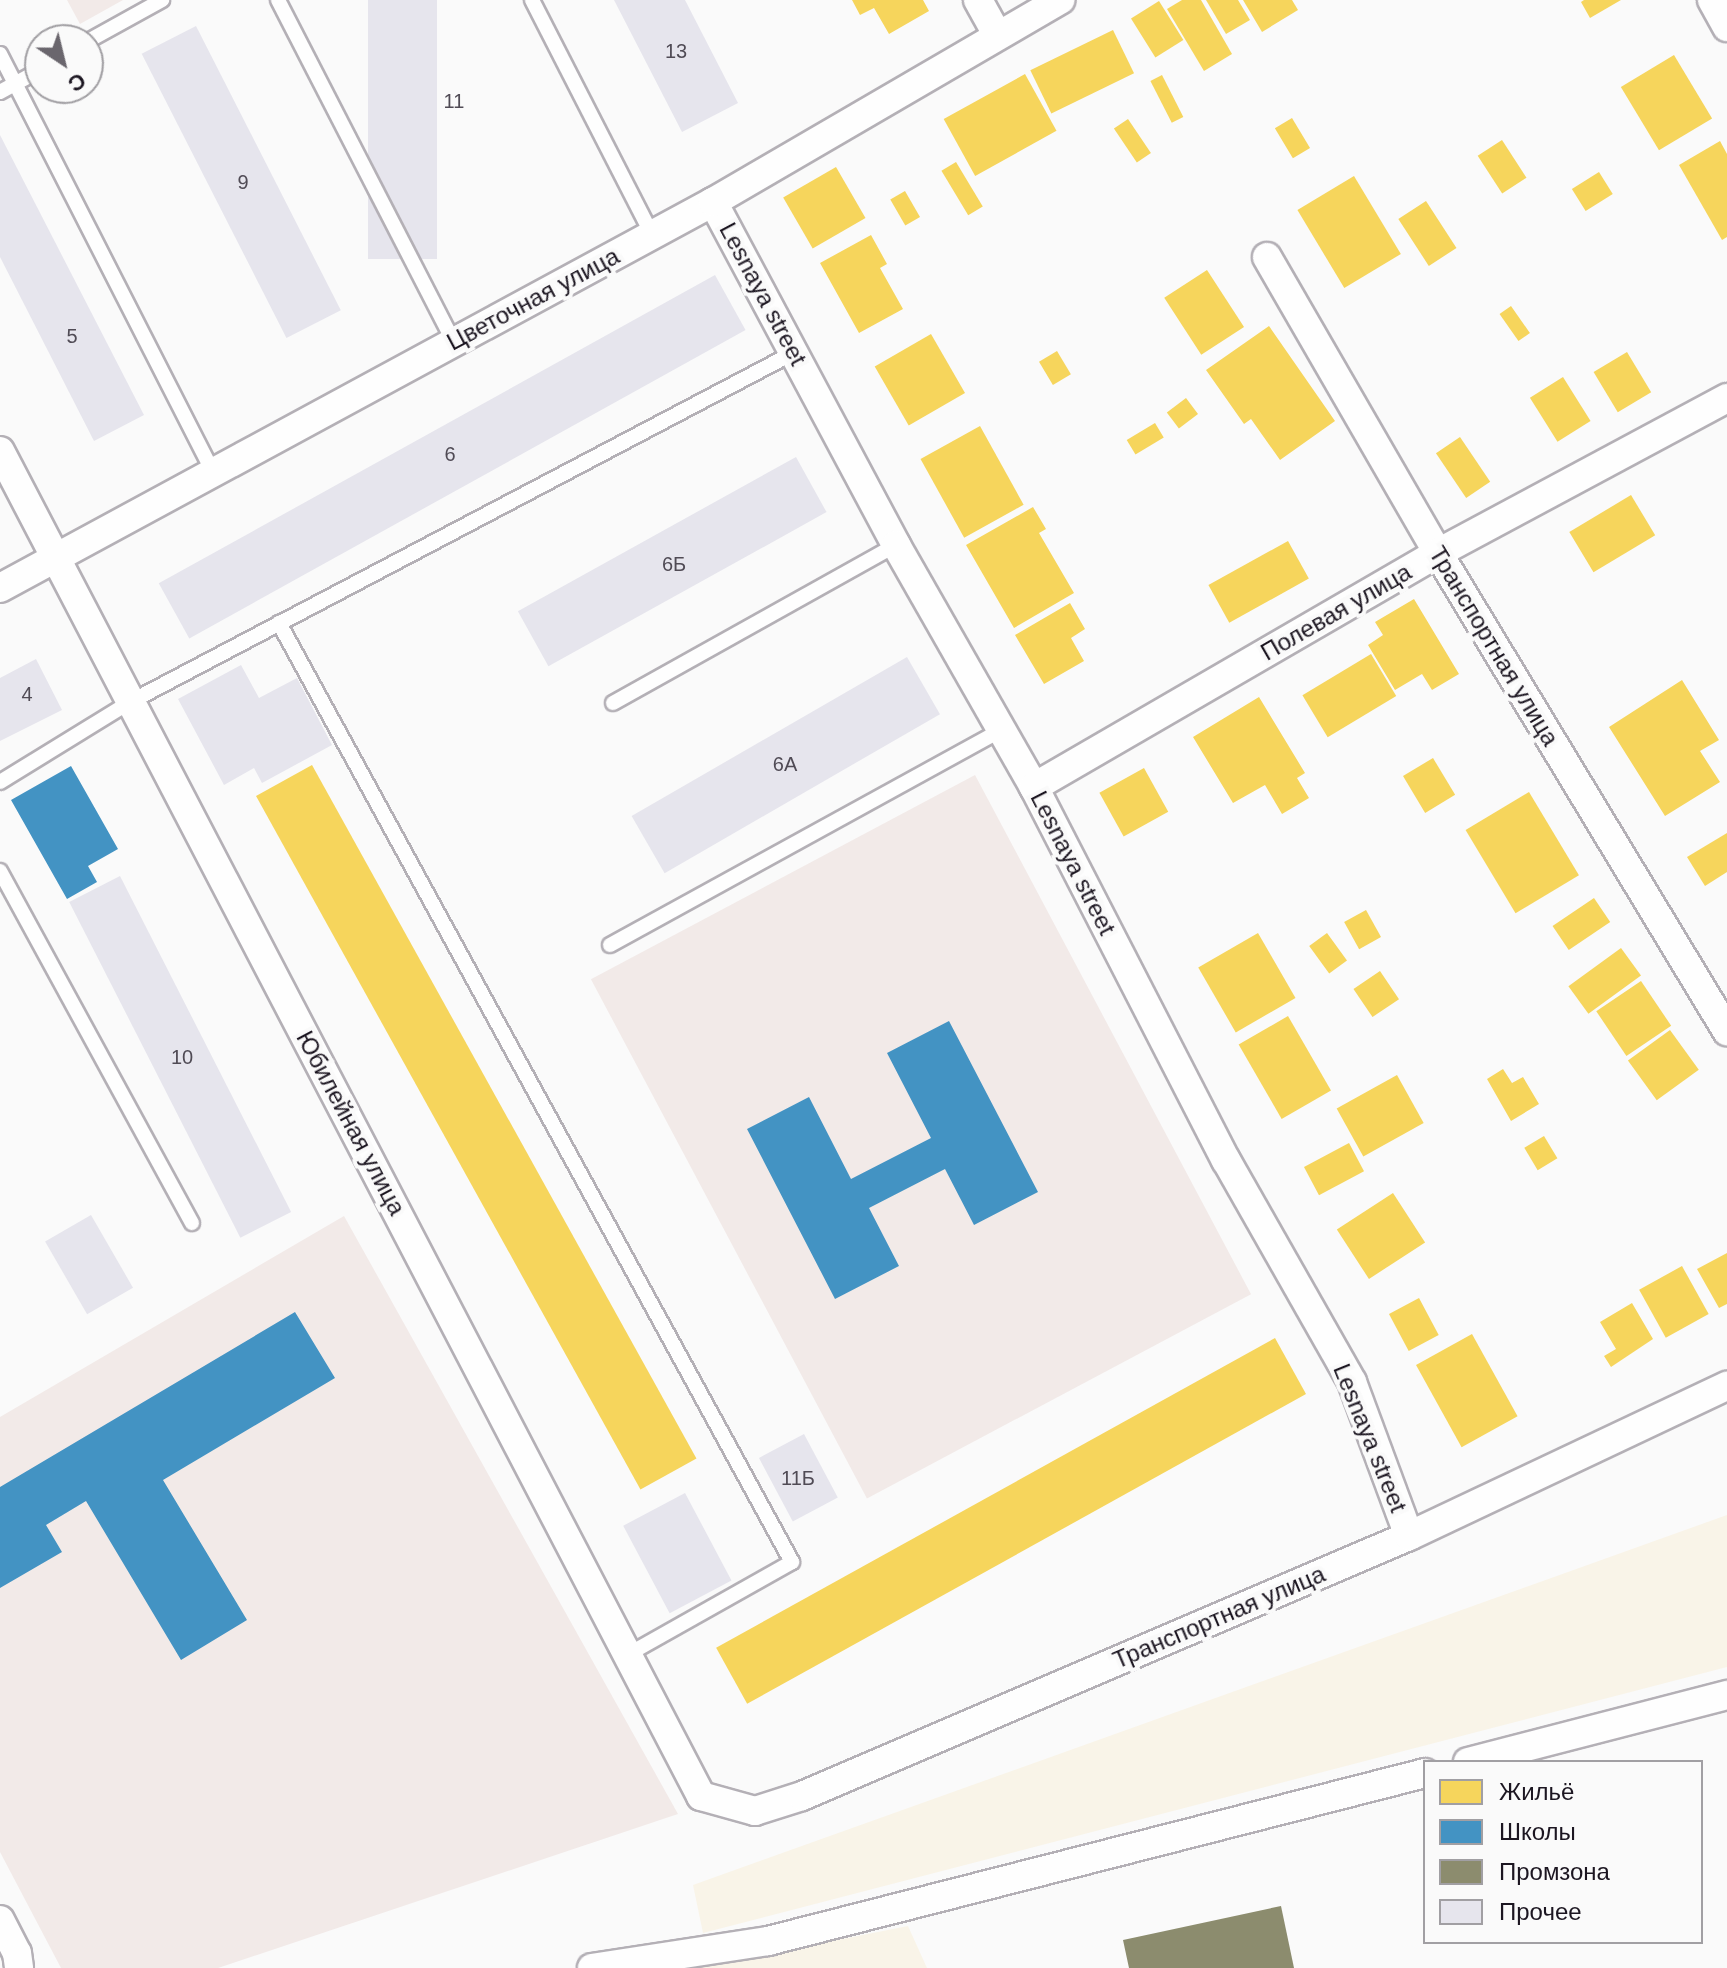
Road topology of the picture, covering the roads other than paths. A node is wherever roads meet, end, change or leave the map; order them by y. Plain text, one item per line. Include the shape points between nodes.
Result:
1 (162, 0) edge
2 (278, 0) edge
3 (532, 0) edge
4 (978, 0) edge
5 (1060, 0) edge
6 (1712, 0) edge
7 (1727, 27) edge
8 (104, 32) edge
9 (996, 33) junction
10 (0, 54) edge
11 (24, 79) edge
12 (16, 84) junction
13 (0, 92) edge
14 (713, 202) junction
15 (652, 235) junction
16 (1267, 257) dead end
17 (454, 342) junction
18 (795, 352) junction
19 (1727, 398) edge
20 (0, 451) edge
21 (213, 472) junction
22 (896, 545) junction
23 (1438, 553) junction
24 (56, 558) junction
25 (0, 588) edge
26 (279, 623) junction
27 (130, 702) junction
28 (613, 703) dead end
29 (1001, 730) junction
30 (0, 782) edge
31 (1034, 787) junction
32 (0, 871) edge
33 (610, 945) dead end
34 (1727, 1031) edge
35 (192, 1223) dead end
36 (1727, 1386) edge
37 (1409, 1536) junction
38 (629, 1654) junction
39 (1727, 1695) edge
40 (1476, 1760) edge
41 (1423, 1774) edge
42 (701, 1796) joint
43 (0, 1920) edge
44 (12, 1961) edge
45 (592, 1968) edge

1 - 8 lane
2 - 17 lane
3 - 15 lane
4 - 9 street
5 - 9 street, Цветочная улица
6 - 7 street
9 - 14 street, Цветочная улица
10 - 12 lane
11 - 12 lane
12 - 13 lane
12 - 21 lane
14 - 15 street, Цветочная улица
14 - 18 street, Lesnaya street
15 - 17 street, Цветочная улица
16 - 23 street, Транспортная улица
17 - 21 street, Цветочная улица
18 - 22 street, Lesnaya street
18 - 26 lane
19 - 23 street, Полевая улица
20 - 24 street, Юбилейная улица
21 - 24 street, Цветочная улица
22 - 28 lane
22 - 29 street, Lesnaya street
23 - 31 street, Полевая улица
23 - 34 street, Транспортная улица
24 - 25 street, Цветочная улица
24 - 27 street, Юбилейная улица
26 - 27 lane
26 - 38 lane via 792,1562
27 - 30 lane
27 - 38 street, Юбилейная улица
29 - 31 street, Lesnaya street
29 - 33 lane
31 - 37 street, Lesnaya street via 1226,1160 1352,1382
32 - 35 lane
36 - 37 street, Транспортная улица
37 - 42 street, Транспортная улица via 802,1796 755,1811
38 - 42 street, Юбилейная улица
39 - 40 street
41 - 45 street via 768,1941
43 - 44 street

